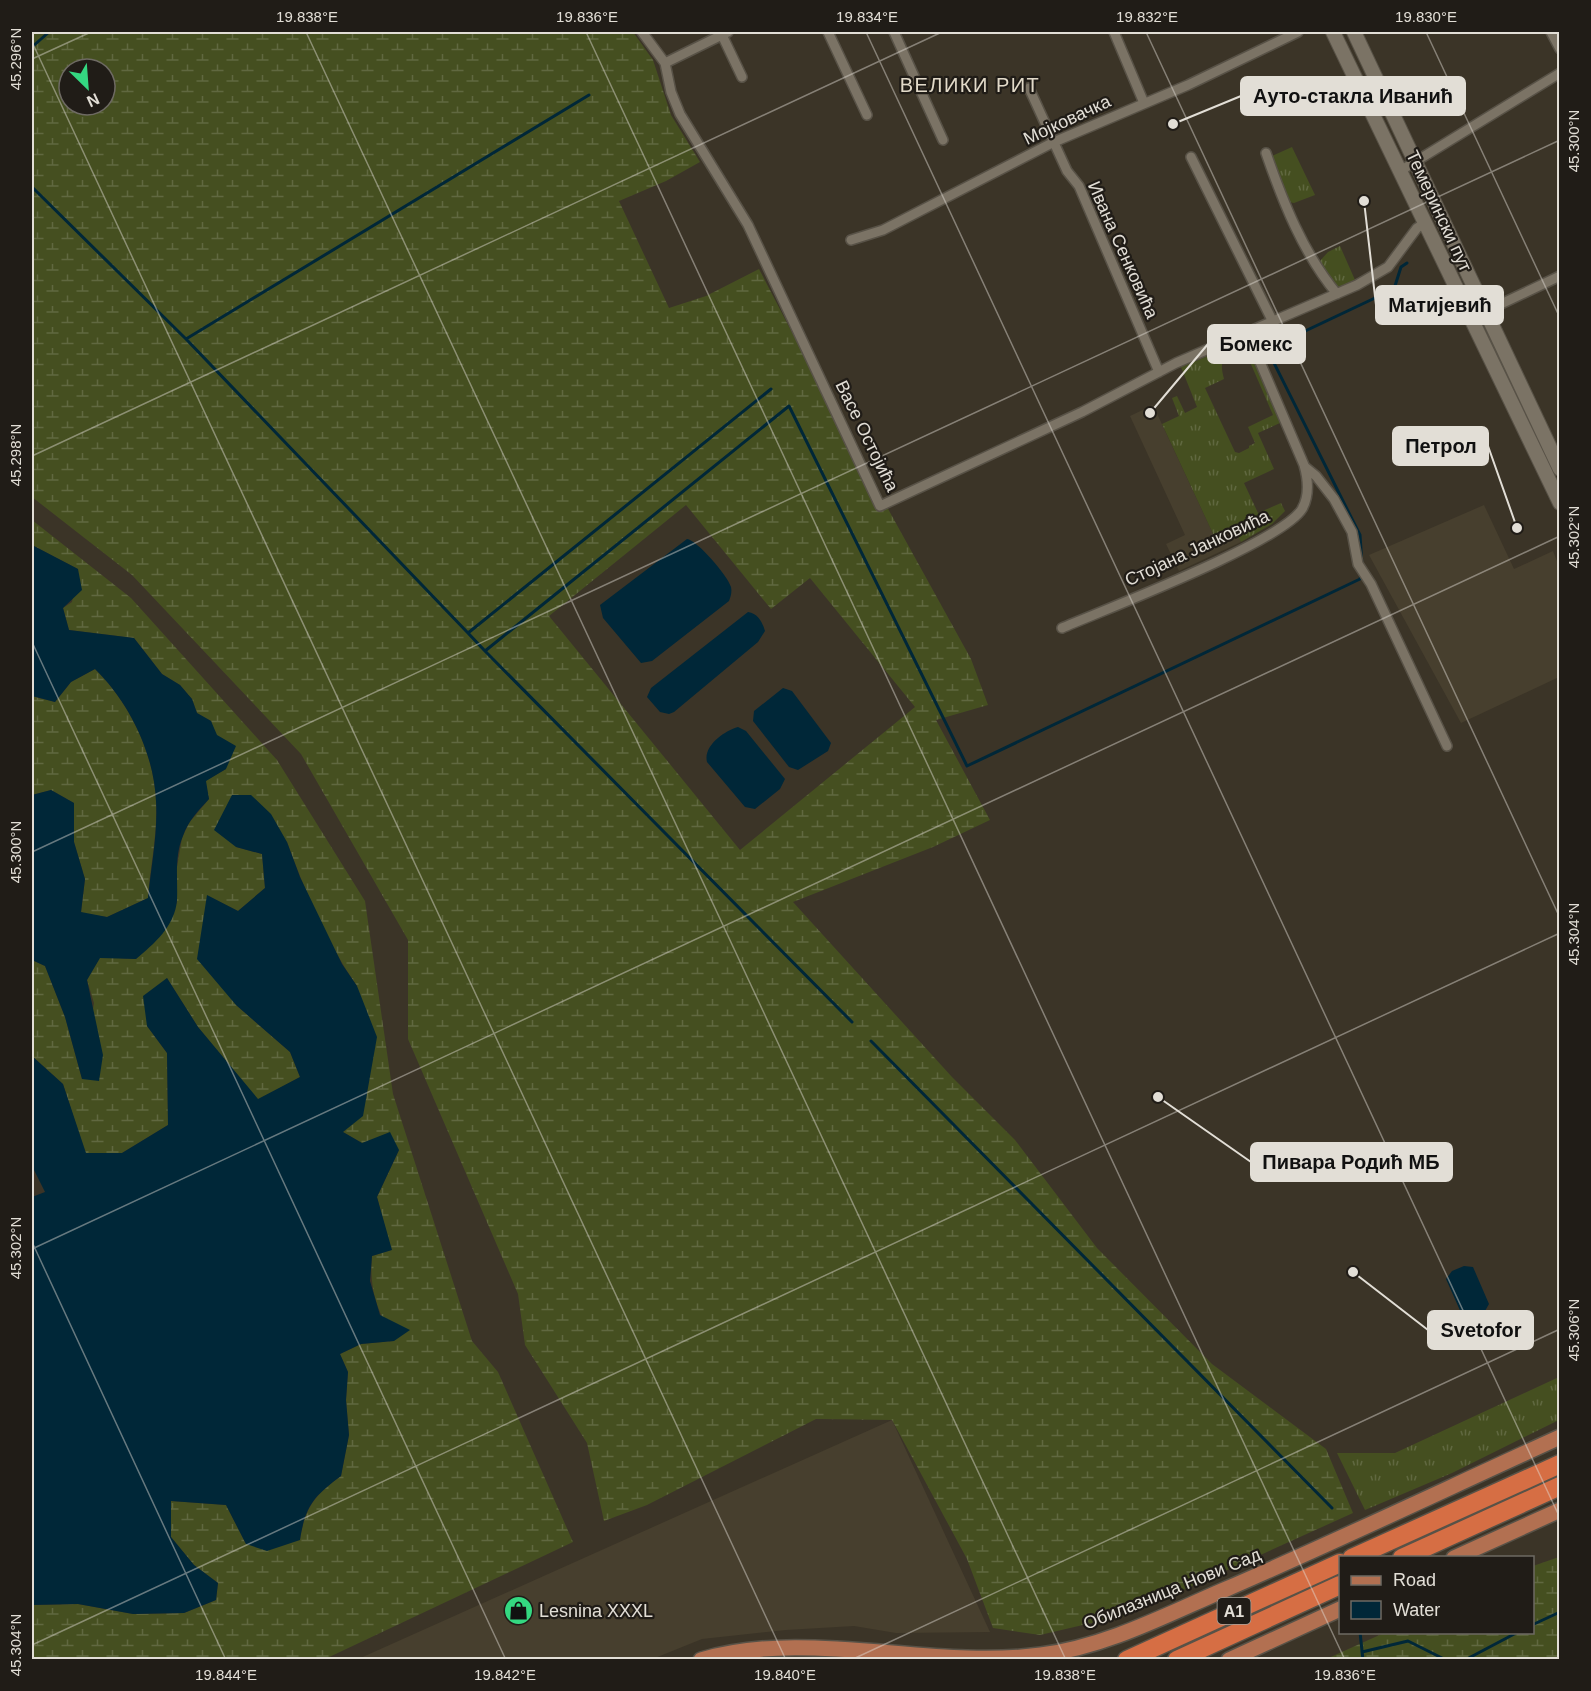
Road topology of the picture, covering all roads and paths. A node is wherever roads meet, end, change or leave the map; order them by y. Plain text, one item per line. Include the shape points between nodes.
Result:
1 (642, 32) edge
2 (828, 32) edge
3 (894, 32) edge
4 (1114, 32) edge
5 (1298, 32) edge
6 (1333, 32) edge
7 (1354, 32) edge
8 (1551, 32) edge
9 (725, 33) edge
10 (1560, 49) edge
11 (664, 63) junction
12 (1560, 73) edge
13 (742, 77) dead end
14 (1029, 88) dead end
15 (1144, 103) junction
16 (867, 115) dead end
17 (943, 140) dead end
18 (1054, 142) junction
19 (1266, 153) dead end
20 (1191, 157) dead end
21 (1416, 163) junction
22 (1400, 171) junction
23 (1425, 223) junction
24 (851, 240) dead end
25 (1560, 276) edge
26 (1337, 294) junction
27 (1484, 312) junction
28 (1273, 322) junction
29 (1248, 334) junction
30 (1159, 372) junction
31 (1305, 466) junction
32 (1560, 469) edge
33 (1560, 502) edge
34 (1062, 628) dead end
35 (1447, 746) dead end
36 (1560, 1428) edge
37 (1560, 1437) edge
38 (1521, 1455) junction
39 (1560, 1464) edge
40 (1560, 1486) edge
41 (1560, 1510) edge
42 (1560, 1518) edge
43 (1524, 1526) junction
44 (1354, 1556) edge
45 (1404, 1556) edge
46 (1456, 1556) edge
47 (1339, 1564) edge
48 (1339, 1586) edge
49 (1339, 1610) edge
50 (701, 1659) edge
51 (1127, 1659) edge
52 (1177, 1659) edge
53 (1229, 1659) edge

1 - 11 street
2 - 16 street
3 - 17 street
4 - 15 street
5 - 15 street, Мојковачка
6 - 22 main road, Темерински пут
7 - 21 main road, Темерински пут
8 - 10 street
9 - 11 street
9 - 13 street
11 - 30 street, Васе Остојића via 680,114 747,225 880,506
12 - 21 street
14 - 18 street, Ивана Сенковића
15 - 18 street, Мојковачка
18 - 24 street, Мојковачка via 883,230
18 - 30 street, Ивана Сенковића via 1078,186
19 - 26 street via 1290,217
20 - 28 street
21 - 22 street
21 - 27 main road, Темерински пут
22 - 23 main road, Темерински пут
23 - 26 street, Васе Остојића via 1388,267
23 - 33 main road, Темерински пут
25 - 27 street
26 - 28 street, Васе Остојића
27 - 32 main road, Темерински пут
28 - 29 street, Васе Остојића
29 - 30 street, Васе Остојића
29 - 31 street, Стојана Јанковића
31 - 34 street, Стојана Јанковића via 1308,481 1302,508 1281,528 1216,562
31 - 35 street via 1334,499 1352,532 1358,564
36 - 38 main road
37 - 38 main road, Обилазница Нови Сад
38 - 50 main road, Обилазница Нови Сад via 1296,1559 1134,1629 1078,1647 1042,1655 977,1659 776,1648
39 - 44 highway
40 - 45 highway
41 - 43 main road
42 - 43 main road
43 - 46 main road
47 - 51 highway, A1
48 - 52 highway, A1
49 - 53 main road

